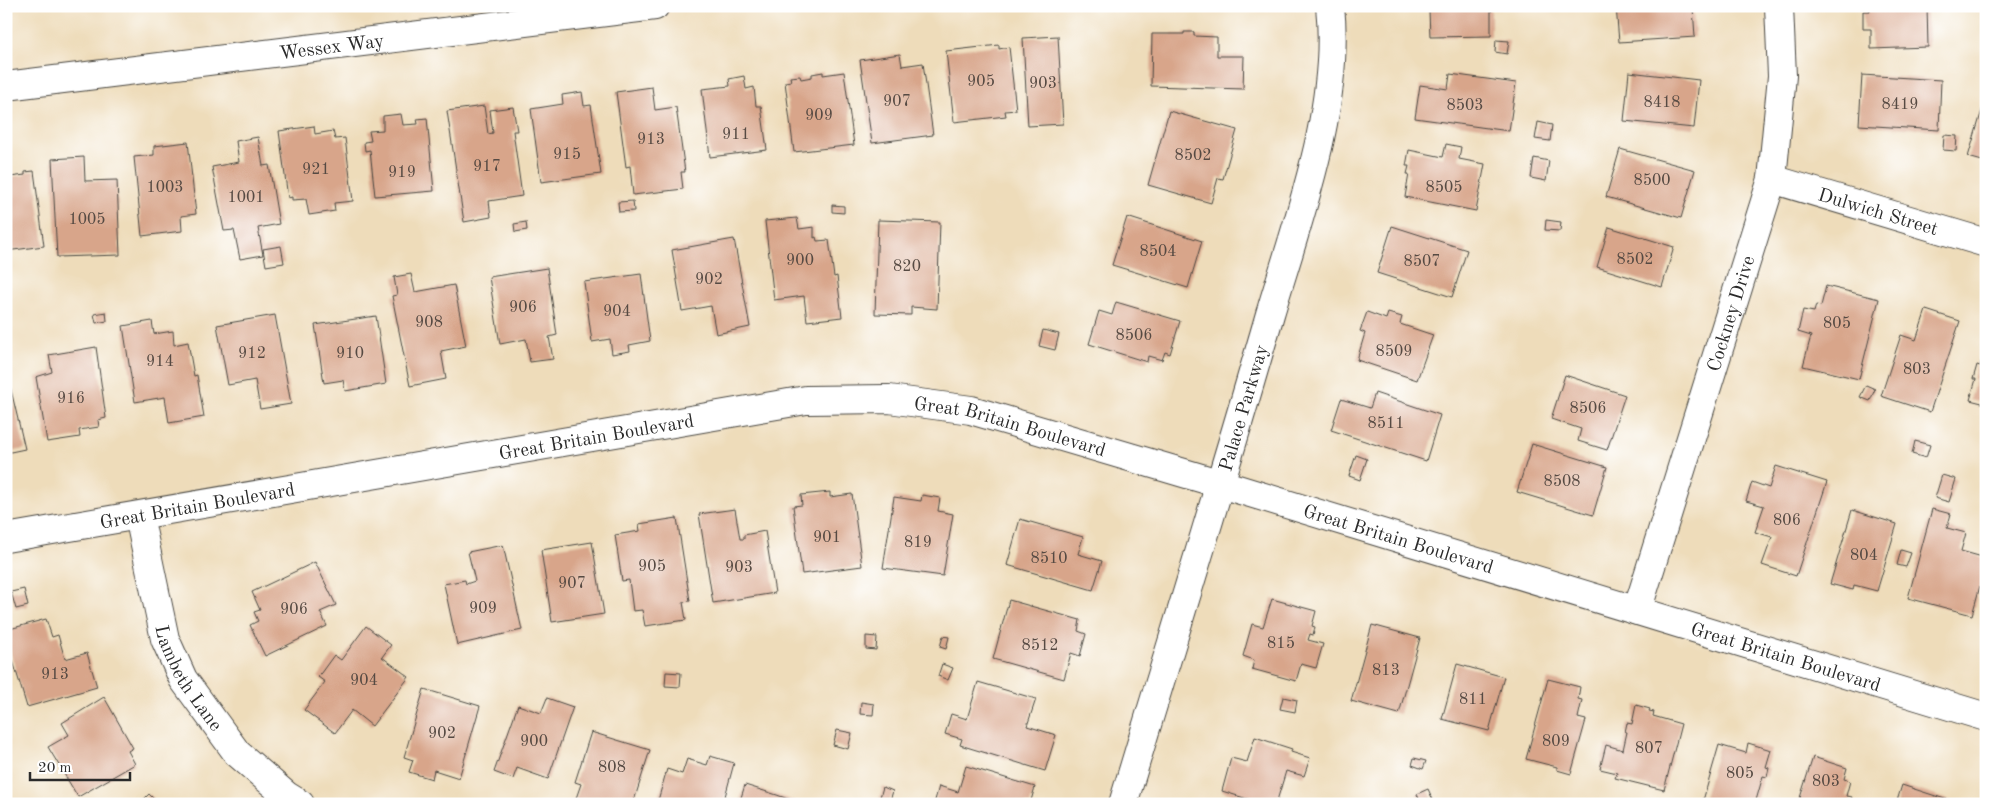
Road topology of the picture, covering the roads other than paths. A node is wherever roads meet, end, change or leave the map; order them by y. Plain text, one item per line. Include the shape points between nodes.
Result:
1 (655, 6) edge
2 (1330, 6) edge
3 (1779, 6) edge
4 (6, 86) edge
5 (1772, 178) junction
6 (1986, 243) edge
7 (1221, 484) junction
8 (139, 516) junction
9 (6, 538) edge
10 (1637, 611) junction
11 (1986, 717) edge
12 (300, 804) edge
13 (1123, 804) edge

1 - 4 street, Wessex Way
2 - 7 street, Palace Parkway via 1332,63 1327,109
3 - 5 street, Cockney Drive via 1782,76
5 - 6 street, Dulwich Street
5 - 10 street, Cockney Drive
7 - 8 street, Great Britain Boulevard via 971,410 889,399 806,400
7 - 10 street, Great Britain Boulevard
7 - 13 street, Palace Parkway
8 - 9 street, Great Britain Boulevard
8 - 12 street, Lambeth Lane via 165,639 183,679 237,753
10 - 11 street, Great Britain Boulevard

